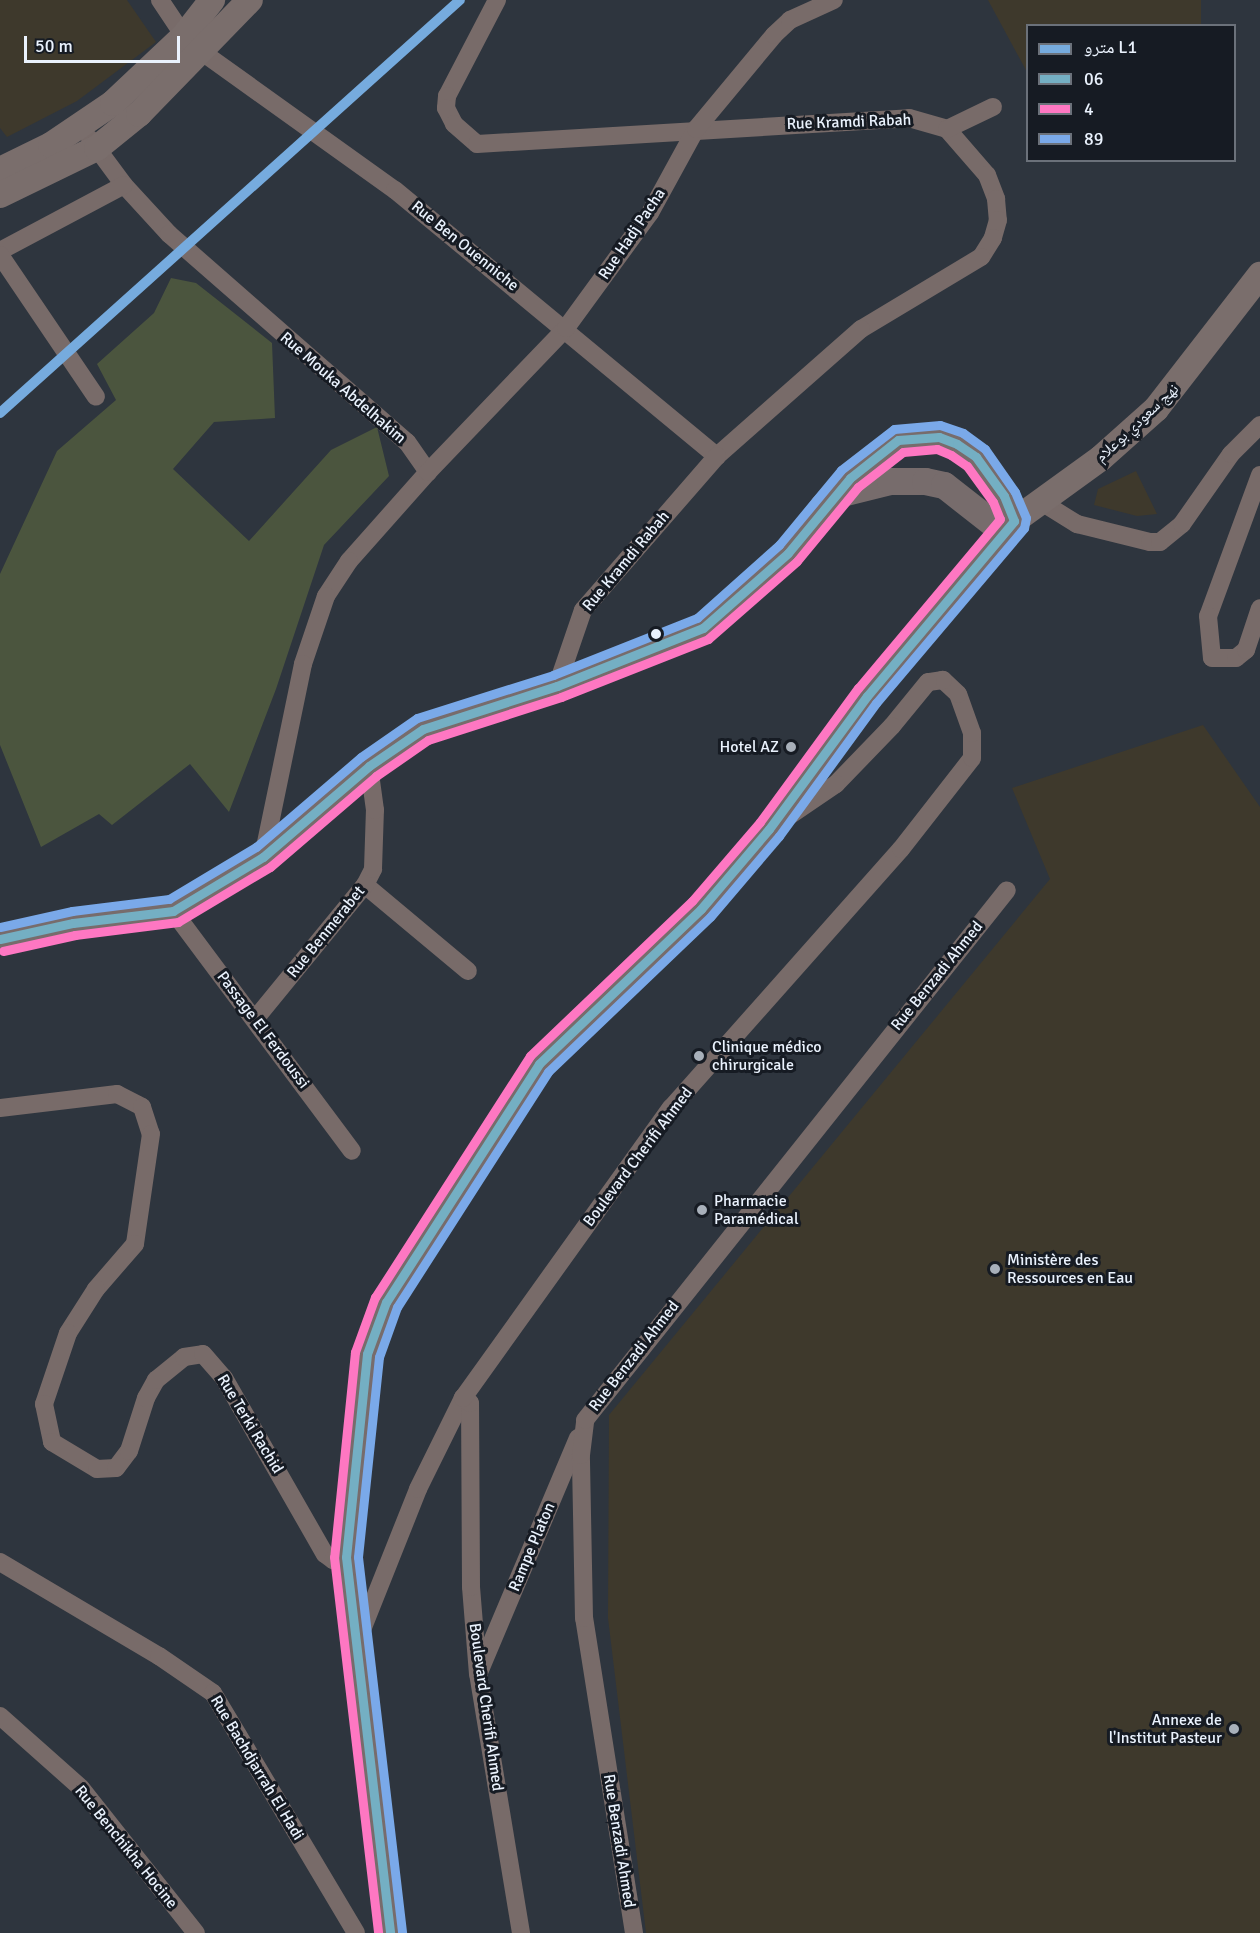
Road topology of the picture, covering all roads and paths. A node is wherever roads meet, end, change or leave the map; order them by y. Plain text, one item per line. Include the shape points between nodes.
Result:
1 (160, 0) edge
2 (212, 0) edge
3 (250, 0) edge
4 (497, 0) edge
5 (834, 0) edge
6 (193, 44) junction
7 (993, 107) dead end
8 (81, 127) junction
9 (696, 129) junction
10 (947, 129) junction
11 (97, 148) junction
12 (0, 170) edge
13 (124, 185) junction
14 (0, 195) edge
15 (0, 251) edge
16 (0, 255) edge
17 (1260, 275) edge
18 (566, 328) junction
19 (96, 397) dead end
20 (1260, 425) edge
21 (717, 456) junction
22 (428, 472) junction
23 (1260, 475) edge
24 (833, 496) junction
25 (1040, 501) junction
26 (1003, 535) junction
27 (1260, 608) edge
28 (557, 686) junction
29 (369, 766) junction
30 (769, 829) junction
31 (263, 857) junction
32 (365, 885) junction
33 (1007, 890) dead end
34 (173, 911) junction
35 (0, 939) edge
36 (468, 971) dead end
37 (256, 1018) junction
38 (0, 1108) edge
39 (352, 1151) dead end
40 (463, 1398) junction
41 (585, 1420) junction
42 (346, 1557) junction
43 (0, 1562) edge
44 (355, 1647) junction
45 (478, 1674) junction
46 (0, 1716) edge
47 (196, 1933) edge
48 (356, 1933) edge
49 (390, 1933) edge
50 (521, 1933) edge
51 (634, 1933) edge

1 - 6 street
2 - 6 main road
3 - 6 main road
4 - 9 street, Rue Kramdi Rabah via 447,96 450,116 470,141 484,146
5 - 9 street, Rue Hadj Pacha via 790,20
6 - 8 main road
6 - 11 main road via 139,114
6 - 18 street, Rue Ben Ouenniche via 395,190
7 - 10 street
8 - 11 street, Rue Mouka Abdelhakim
8 - 12 main road
9 - 10 street, Rue Kramdi Rabah via 909,118
9 - 18 street, Rue Hadj Pacha via 650,213
10 - 21 street, Rue Kramdi Rabah via 987,175 996,199 998,220 981,257 861,329
11 - 13 street, Rue Mouka Abdelhakim
11 - 14 main road
13 - 15 street
13 - 22 street, Rue Mouka Abdelhakim via 169,234 235,294 407,442
16 - 19 street
17 - 25 main road, نهج سعودي بوعلام via 1156,410 1101,458
18 - 21 street, Rue Ben Ouenniche
18 - 22 street, Rue Hadj Pacha
20 - 25 street via 1230,454 1182,524 1160,542 1150,543 1077,524
21 - 28 street, Rue Kramdi Rabah via 583,610
22 - 31 street via 349,561 326,596 303,664
23 - 27 street via 1208,616 1212,658 1236,658 1246,650
24 - 26 main road via 907,479 944,485
24 - 26 main road via 867,462 898,440 939,437 976,457 998,486
24 - 28 main road via 788,554 703,628
25 - 26 main road, نهج سعودي بوعلام
26 - 30 main road via 867,696
28 - 29 main road via 423,729
29 - 31 main road
29 - 32 street, Rue Benmerabet via 375,842 373,869
30 - 40 street, Boulevard Cherifi Ahmed via 836,784 928,682 943,680 958,694 972,733 972,758 900,849 671,1108
30 - 42 main road via 701,909 539,1064 386,1302 367,1354
31 - 34 main road
32 - 36 street
32 - 37 street, Rue Benmerabet
33 - 41 street, Rue Benzadi Ahmed
34 - 35 main road via 73,923
34 - 37 street, Passage El Ferdoussi
37 - 39 street, Passage El Ferdoussi
38 - 42 street, Rue Terki Rachid via 117,1094 142,1107 151,1134 135,1244 96,1288 68,1333 44,1404 52,1442 97,1469 117,1468 129,1451 156,1380 184,1357 203,1354 224,1378 325,1554 333,1560
40 - 44 street via 418,1489
40 - 45 street, Boulevard Cherifi Ahmed via 470,1403 471,1587
41 - 45 street, Rampe Platon
41 - 51 street, Rue Benzadi Ahmed via 581,1455 584,1617
42 - 44 main road
43 - 48 street, Rue Bachdjarrah El Hadi via 159,1656 213,1693
44 - 49 main road
45 - 50 street, Boulevard Cherifi Ahmed
46 - 47 street, Rue Benchikha Hocine via 81,1788

